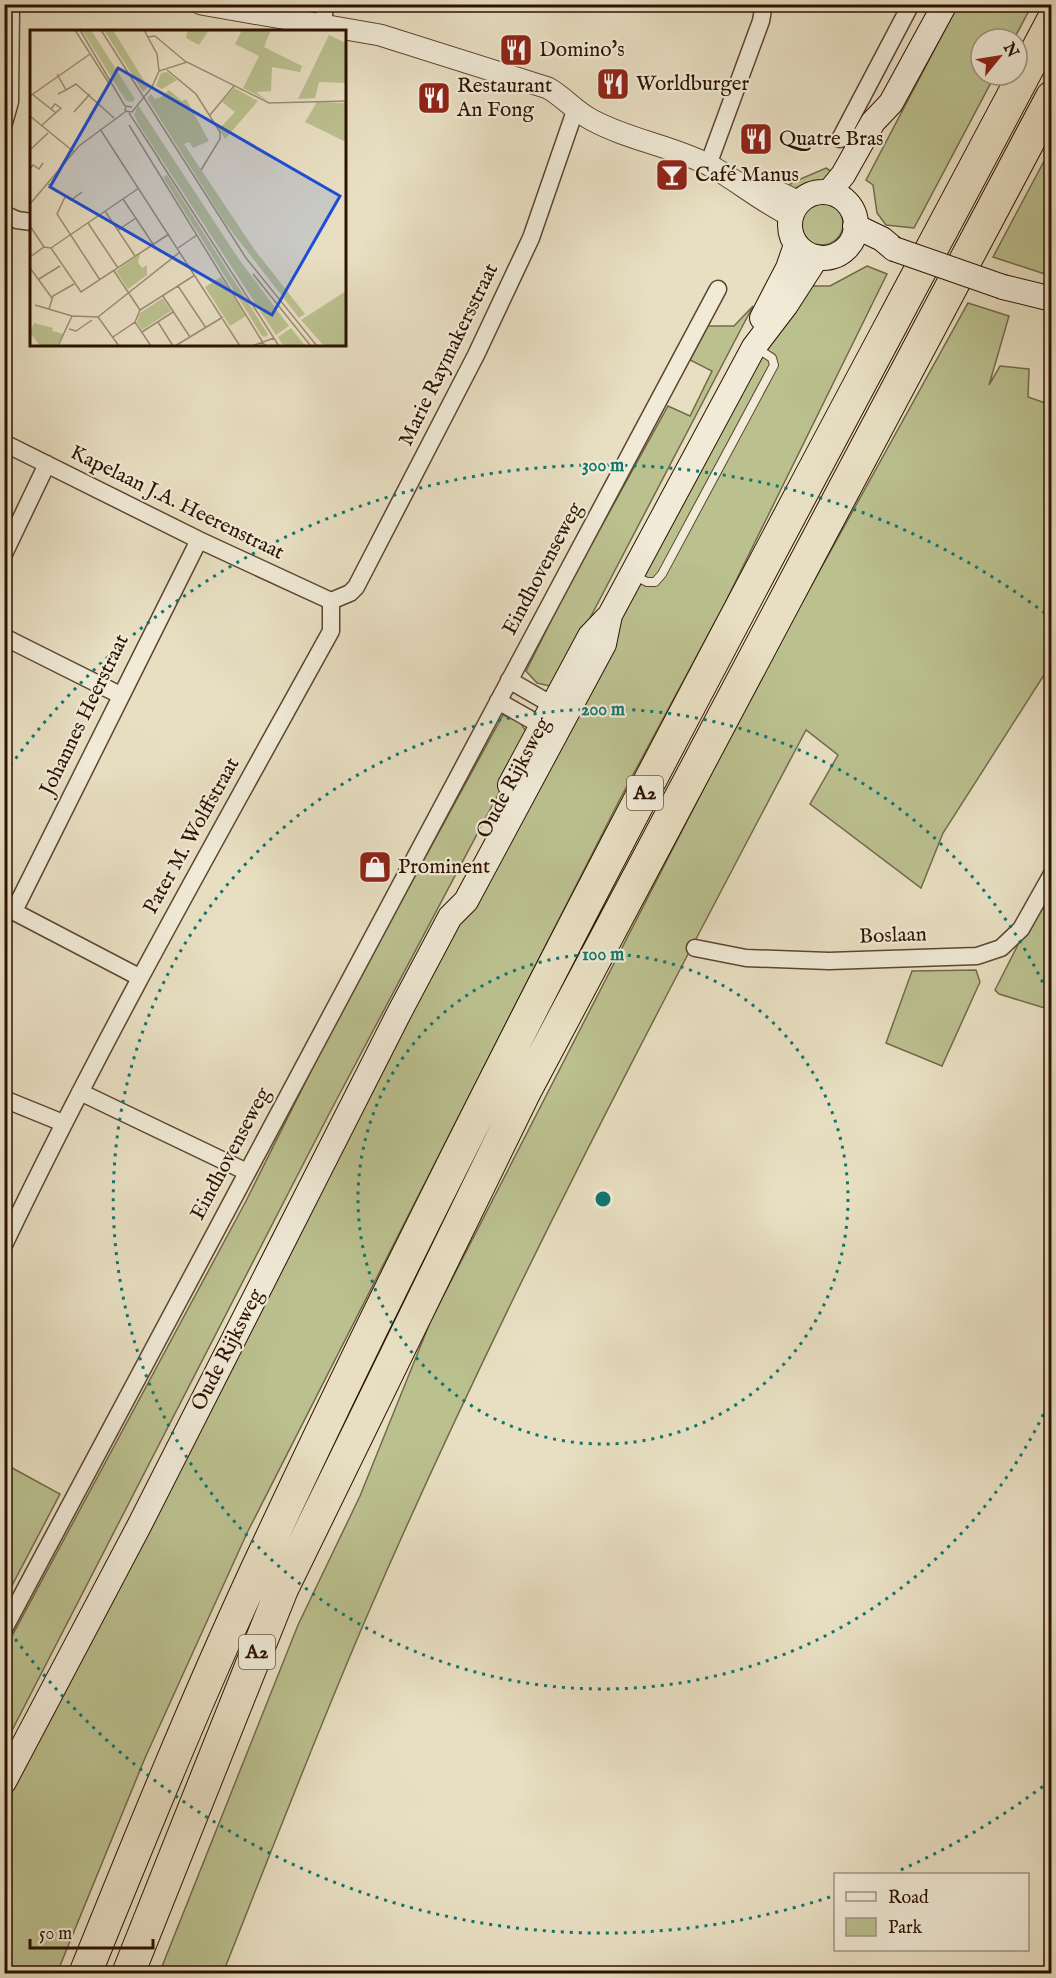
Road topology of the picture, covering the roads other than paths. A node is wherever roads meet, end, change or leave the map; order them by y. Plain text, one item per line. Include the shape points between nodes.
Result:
1 (11, 4) edge
2 (201, 4) edge
3 (325, 4) edge
4 (764, 4) edge
5 (911, 4) edge
6 (945, 4) edge
7 (1052, 22) edge
8 (323, 27) junction
9 (344, 30) edge
10 (346, 30) edge
11 (880, 63) junction
12 (907, 75) junction
13 (1052, 97) edge
14 (576, 108) junction
15 (4, 123) edge
16 (840, 139) dead end
17 (708, 165) junction
18 (837, 197) junction
19 (795, 209) junction
20 (4, 214) edge
21 (30, 222) edge
22 (852, 235) junction
23 (796, 245) junction
24 (817, 257) junction
25 (718, 289) dead end
26 (1052, 299) edge
27 (754, 347) junction
28 (4, 443) edge
29 (47, 464) junction
30 (199, 540) junction
31 (4, 554) edge
32 (331, 601) junction
33 (4, 637) edge
34 (509, 680) junction
35 (120, 695) junction
36 (498, 701) junction
37 (554, 719) junction
38 (1052, 874) edge
39 (9, 909) edge
40 (696, 948) dead end
41 (139, 977) junction
42 (80, 1092) junction
43 (4, 1098) edge
44 (63, 1123) junction
45 (247, 1172) junction
46 (4, 1245) edge
47 (4, 1629) edge
48 (4, 1782) edge
49 (85, 1974) edge
50 (128, 1974) edge

1 - 15 street via 10,102
2 - 8 street
3 - 8 street
4 - 17 street via 754,43
5 - 11 street
6 - 12 main road
7 - 49 highway, A2 via 496,1076 255,1573
8 - 9 street
10 - 14 street via 380,35 536,85 564,97
11 - 12 street
11 - 16 street
12 - 18 main road via 891,103 885,130
13 - 50 highway, A2 via 525,1091 282,1589
14 - 17 street via 592,120
14 - 32 street, Marie Raymakersstraat via 531,238 476,355 356,587
17 - 19 street via 740,183 762,202
18 - 19 main road via 807,196
18 - 22 main road via 852,209
19 - 23 main road via 790,231
20 - 21 street
22 - 24 main road via 832,257
22 - 26 main road, bridge via 1003,287
23 - 24 main road
23 - 27 main road, Oude Rijksweg via 761,319
24 - 27 main road, Oude Rijksweg
25 - 34 street, Eindhovenseweg
27 - 37 main road, Oude Rijksweg via 609,615 604,644
28 - 29 street, Kapelaan J.A. Heerenstraat
29 - 30 street, Kapelaan J.A. Heerenstraat
29 - 31 street
30 - 32 street, Kapelaan J.A. Heerenstraat
30 - 35 street, Johannes Heerstraat
32 - 41 street, Pater M. Wolffstraat via 332,631
33 - 35 street
34 - 36 street, Eindhovenseweg
34 - 37 street
35 - 39 street, Johannes Heerstraat
36 - 37 street
36 - 45 street, Eindhovenseweg
37 - 48 main road, Oude Rijksweg via 453,894 450,917
38 - 40 street, Boslaan via 1021,929 1001,948 977,956 829,961 746,958
39 - 41 street
41 - 42 street, Pater M. Wolffstraat
42 - 44 street, Pater M. Wolffstraat
42 - 45 street
43 - 44 street
44 - 46 street, Pater M. Wolffstraat
45 - 47 street, Eindhovenseweg

